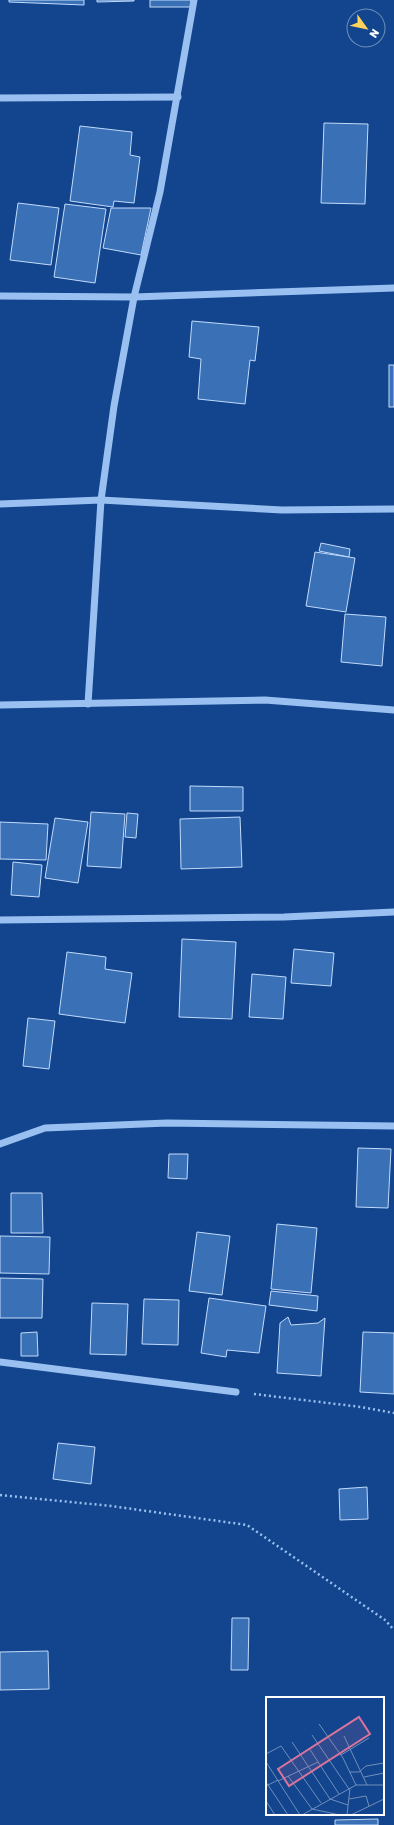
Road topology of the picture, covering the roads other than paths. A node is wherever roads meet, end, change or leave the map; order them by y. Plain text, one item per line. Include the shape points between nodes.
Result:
1 (194, 0) edge
2 (178, 97) junction
3 (0, 98) edge
4 (394, 288) edge
5 (0, 296) edge
6 (134, 297) junction
7 (101, 500) junction
8 (0, 504) edge
9 (394, 509) edge
10 (88, 704) junction
11 (0, 705) edge
12 (394, 710) edge
13 (394, 912) edge
14 (0, 920) edge
15 (394, 1126) edge
16 (0, 1144) edge
17 (0, 1362) edge
18 (236, 1392) road end

1 - 2 street
2 - 3 street
2 - 6 street via 160,192
4 - 6 street
5 - 6 street
6 - 7 street via 114,406
7 - 8 street
7 - 9 street via 282,510
7 - 10 street
10 - 11 street
10 - 12 street via 265,700
13 - 14 street via 284,917
15 - 16 street via 167,1123 45,1128
17 - 18 street

